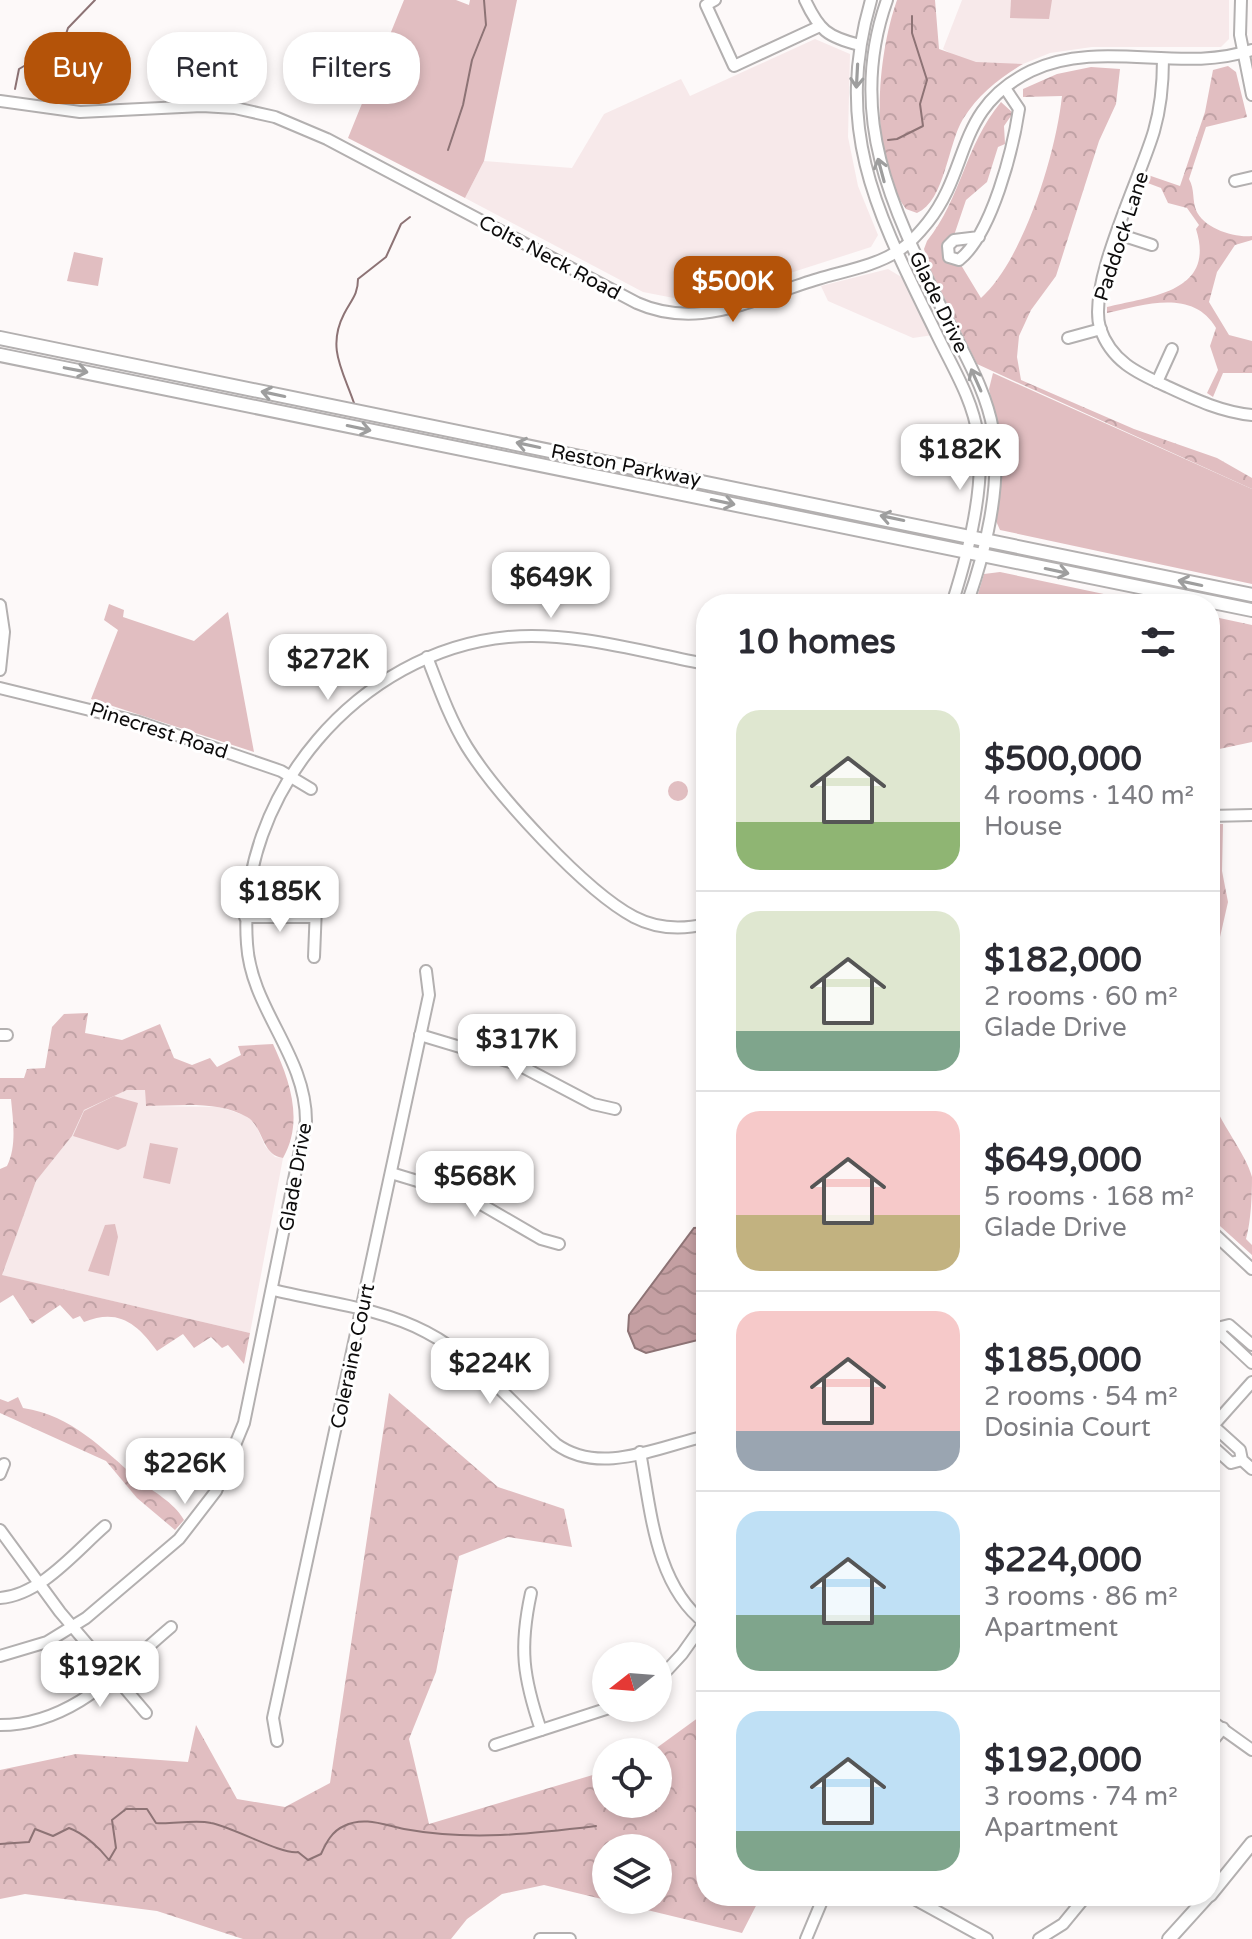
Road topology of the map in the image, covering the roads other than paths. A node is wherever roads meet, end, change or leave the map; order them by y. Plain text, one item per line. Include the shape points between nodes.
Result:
1 (715, 0) edge
2 (805, 0) edge
3 (871, 0) edge
4 (887, 0) edge
5 (1241, 0) edge
6 (818, 27) junction
7 (860, 45) junction
8 (1247, 51) edge
9 (1163, 59) junction
10 (1005, 88) junction
11 (1252, 95) edge
12 (0, 101) edge
13 (1252, 177) edge
14 (1235, 181) dead end
15 (1118, 234) junction
16 (979, 237) dead end
17 (910, 242) junction
18 (1152, 245) dead end
19 (898, 252) junction
20 (1101, 329) junction
21 (0, 338) edge
22 (1068, 338) dead end
23 (1172, 349) dead end
24 (0, 355) edge
25 (1157, 382) junction
26 (1252, 415) edge
27 (969, 535) junction
28 (983, 538) junction
29 (965, 551) junction
30 (980, 555) junction
31 (954, 594) edge
32 (970, 594) edge
33 (1173, 594) edge
34 (1252, 595) edge
35 (1220, 604) edge
36 (0, 605) edge
37 (1252, 610) edge
38 (427, 657) junction
39 (696, 662) edge
40 (0, 670) edge
41 (0, 688) edge
42 (292, 776) junction
43 (311, 789) dead end
44 (1252, 815) edge
45 (1220, 816) edge
46 (317, 882) dead end
47 (245, 917) junction
48 (315, 917) junction
49 (696, 925) edge
50 (314, 957) dead end
51 (426, 971) dead end
52 (420, 1035) junction
53 (615, 1109) dead end
54 (391, 1173) junction
55 (1220, 1239) edge
56 (559, 1244) dead end
57 (1252, 1269) edge
58 (273, 1290) junction
59 (361, 1311) junction
60 (1252, 1345) edge
61 (1252, 1363) edge
62 (1252, 1382) edge
63 (1220, 1416) edge
64 (1220, 1433) edge
65 (696, 1438) edge
66 (640, 1452) junction
67 (1220, 1453) edge
68 (1242, 1460) junction
69 (1252, 1469) edge
70 (105, 1526) dead end
71 (0, 1530) edge
72 (39, 1583) junction
73 (531, 1593) dead end
74 (0, 1598) edge
75 (696, 1614) edge
76 (171, 1627) dead end
77 (73, 1628) junction
78 (696, 1634) edge
79 (0, 1656) edge
80 (672, 1663) edge
81 (115, 1675) junction
82 (146, 1713) dead end
83 (592, 1714) edge
84 (0, 1725) edge
85 (1220, 1726) edge
86 (1223, 1728) junction
87 (541, 1730) junction
88 (1220, 1732) edge
89 (277, 1741) dead end
90 (495, 1745) dead end
91 (1252, 1750) edge
92 (1252, 1843) edge
93 (1220, 1882) edge
94 (820, 1906) edge
95 (927, 1906) edge
96 (1078, 1906) edge
97 (1199, 1906) edge
98 (1201, 1906) edge
99 (540, 1939) edge
100 (570, 1939) edge
101 (806, 1939) edge
102 (987, 1939) edge
103 (1039, 1939) edge
104 (1169, 1939) edge
105 (1176, 1939) edge

1 - 6 street via 706,5 734,66
2 - 6 street
3 - 7 street, Glade Drive
17 -> 4 street, Glade Drive via 884,179 873,126 873,62
5 - 8 street
6 - 7 street
7 -> 19 street, Glade Drive via 856,100 862,160
8 - 9 street, Colts Neck Road via 1215,59
8 - 11 street
9 - 10 street, Colts Neck Road via 1062,61 1031,71
9 - 15 street, Paddock Lane via 1159,114
10 - 16 street via 1019,109 1015,138
10 - 17 street, Colts Neck Road via 971,126 946,195
12 - 19 street, Colts Neck Road via 80,112 214,106 275,117 327,139 629,300 659,310 724,309
13 - 14 street
15 - 18 street
15 - 20 street, Paddock Lane via 1098,296
17 - 19 street, Colts Neck Road
28 -> 17 street, Glade Drive via 995,464 989,411
19 - 27 street, Glade Drive via 975,418 980,468
20 - 22 street
20 - 25 street, Paddock Lane via 1119,360
27 -> 21 main road, Reston Parkway
23 - 25 street
24 -> 29 main road, Reston Parkway
25 - 26 street, Paddock Lane via 1221,409
27 - 28 main road, Reston Parkway
27 - 29 street, Glade Drive
28 - 30 street, Glade Drive
34 -> 28 main road, Reston Parkway
29 - 30 main road, Reston Parkway
29 - 31 street, Glade Drive
30 - 32 street, Glade Drive
30 -> 33 main road, Reston Parkway
35 -> 37 main road, Reston Parkway
36 - 40 street
38 - 39 street, Glade Drive via 487,640 542,636
38 - 42 street, Glade Drive via 349,707
38 - 49 street via 457,728 512,806 624,911 670,928
41 - 42 street, Pinecrest Road via 129,719
42 - 43 street, Pinecrest Road
42 - 47 street, Glade Drive via 254,861
44 - 45 street
46 - 48 street
47 - 48 street
47 - 58 street, Glade Drive via 254,977 299,1073 306,1106 303,1147
48 - 50 street
51 - 52 street, Coleraine Court via 429,995
52 - 53 street via 508,1060 593,1104
52 - 54 street, Coleraine Court
54 - 56 street via 467,1196
54 - 59 street, Coleraine Court
55 - 57 street
58 - 59 street
58 - 77 street, Glade Drive via 241,1437 216,1491 171,1546
59 - 66 street via 407,1323 438,1339 566,1451 603,1460
59 - 89 street, Coleraine Court via 273,1718
60 - 61 street via 1229,1325 1221,1327 1221,1334
62 - 63 street
64 - 68 street via 1240,1450
65 - 66 street
66 - 75 street via 666,1571 679,1597
67 - 68 street via 1231,1463
68 - 69 street
70 - 72 street
71 - 72 street
72 - 74 street
72 - 77 street
73 - 87 street via 521,1652
76 - 81 street
77 - 79 street, Glade Drive via 39,1646
77 - 81 street
78 - 80 street
81 - 82 street
81 - 84 street via 70,1708 36,1721
83 - 87 street
85 - 86 street
86 - 88 street
86 - 91 street
87 - 90 street
92 - 93 main road
94 - 101 street
95 - 102 street
96 - 103 street via 1063,1924
97 - 104 main road
98 - 105 main road
99 - 100 street

